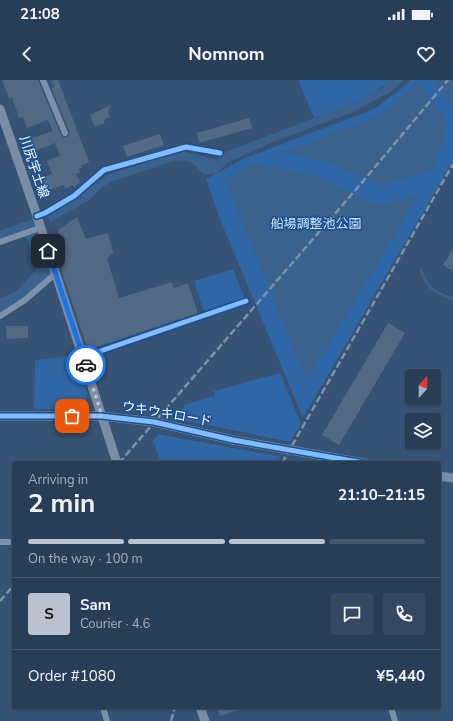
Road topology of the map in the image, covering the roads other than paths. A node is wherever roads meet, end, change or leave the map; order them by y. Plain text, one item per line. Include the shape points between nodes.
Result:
1 (43, 80) edge
2 (0, 109) edge
3 (64, 133) dead end
4 (220, 153) dead end
5 (37, 216) junction
6 (40, 228) junction
7 (0, 242) edge
8 (55, 274) junction
9 (246, 301) dead end
10 (0, 316) edge
11 (83, 357) junction
12 (0, 416) edge
13 (102, 416) junction
14 (116, 461) edge
15 (353, 461) edge
16 (441, 476) edge
17 (453, 478) edge
18 (0, 542) edge
19 (12, 542) edge
20 (104, 709) edge
21 (201, 709) edge
22 (392, 709) edge
23 (107, 721) edge
24 (205, 721) edge
25 (395, 721) edge

1 - 3 street
2 - 5 main road, 川尻宇土線
4 - 5 street via 186,147 104,170 74,196 45,214
5 - 6 main road, 川尻宇土線
6 - 7 street
6 - 8 main road, 川尻宇土線
8 - 10 street via 25,300
8 - 11 main road, 川尻宇土線
9 - 11 street
11 - 13 main road, 川尻宇土線
12 - 13 main road, ウキウキロード
13 - 14 main road, 川尻宇土線
13 - 15 main road, ウキウキロード, bridge via 154,422 233,440
16 - 17 main road
18 - 19 street
20 - 23 street
21 - 24 main road
22 - 25 street

